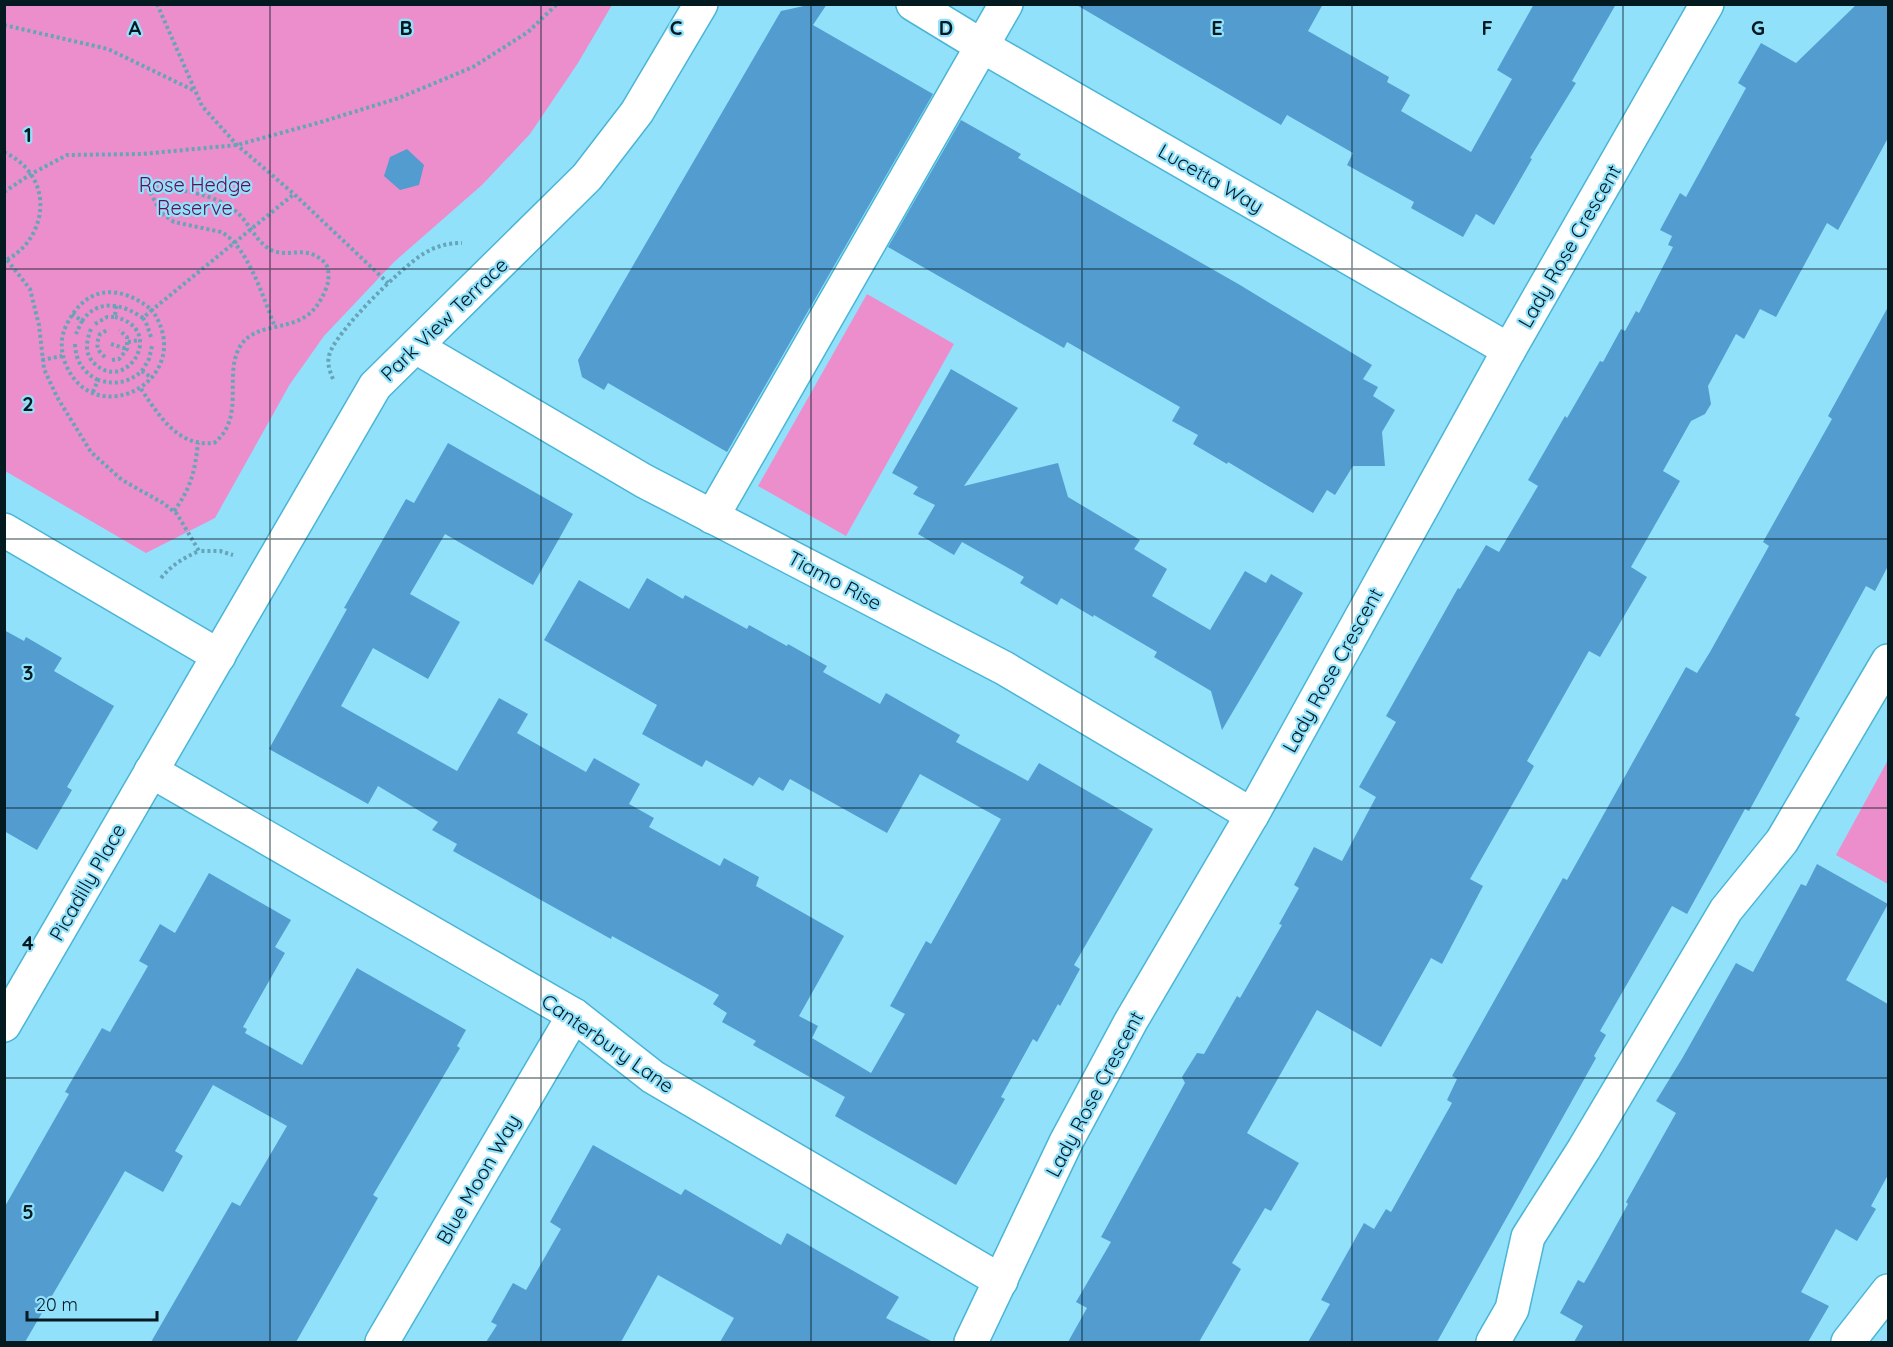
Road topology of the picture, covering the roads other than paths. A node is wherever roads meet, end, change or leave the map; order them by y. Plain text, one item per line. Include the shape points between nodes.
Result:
1 (701, 4) edge
2 (914, 4) edge
3 (1006, 4) edge
4 (1707, 4) edge
5 (982, 46) junction
6 (416, 347) junction
7 (1509, 350) junction
8 (712, 517) junction
9 (4, 530) edge
10 (219, 656) junction
11 (1888, 661) edge
12 (151, 771) junction
13 (1252, 815) junction
14 (574, 1015) junction
15 (4, 1025) edge
16 (1001, 1281) junction
17 (1888, 1291) edge
18 (382, 1342) edge
19 (971, 1342) edge
20 (1493, 1342) edge
21 (1848, 1342) edge

1 - 6 street, Park View Terrace via 638,112 587,177
2 - 5 street, Lucetta Way
3 - 5 street
4 - 7 street, Lady Rose Crescent
5 - 7 street, Lucetta Way
5 - 8 street
6 - 8 street, Tiamo Rise
6 - 10 street, Park View Terrace via 375,386
7 - 13 street, Lady Rose Crescent
8 - 13 street, Tiamo Rise via 1004,668
9 - 10 street
10 - 12 street, Park View Terrace
11 - 20 street via 1782,841 1726,910 1528,1237 1512,1309
12 - 14 street, Canterbury Lane
12 - 15 street, Picadilly Place
13 - 16 street, Lady Rose Crescent via 1131,1021 1077,1122
14 - 16 street, Canterbury Lane via 653,1077
14 - 18 street, Blue Moon Way
16 - 19 street, Lady Rose Crescent
17 - 21 street

